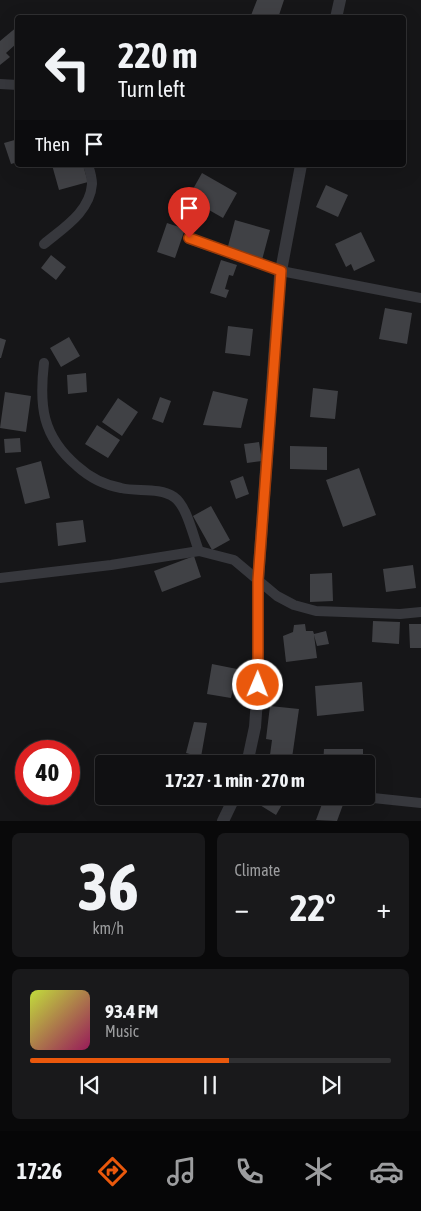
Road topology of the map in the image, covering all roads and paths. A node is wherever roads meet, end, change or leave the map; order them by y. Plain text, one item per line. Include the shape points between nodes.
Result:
1 (340, 0) edge
2 (337, 15) edge
3 (0, 84) edge
4 (15, 85) edge
5 (88, 167) edge
6 (301, 167) edge
7 (189, 238) dead end
8 (44, 244) dead end
9 (281, 271) junction
10 (421, 298) edge
11 (44, 362) dead end
12 (199, 552) junction
13 (0, 578) edge
14 (258, 580) junction
15 (421, 612) edge
16 (251, 755) edge
17 (375, 799) edge
18 (421, 804) edge
19 (231, 805) edge
20 (223, 821) edge

1 - 2 street
3 - 4 street
5 - 8 street via 92,182 90,197 70,224
6 - 9 street
7 - 9 street
9 - 10 street
9 - 14 street
11 - 12 street via 42,402 50,434 64,455 99,482 173,496 183,506
12 - 13 street
12 - 14 street via 234,560
14 - 15 street via 277,596 316,611
14 - 16 street via 258,685
17 - 18 street
19 - 20 street

